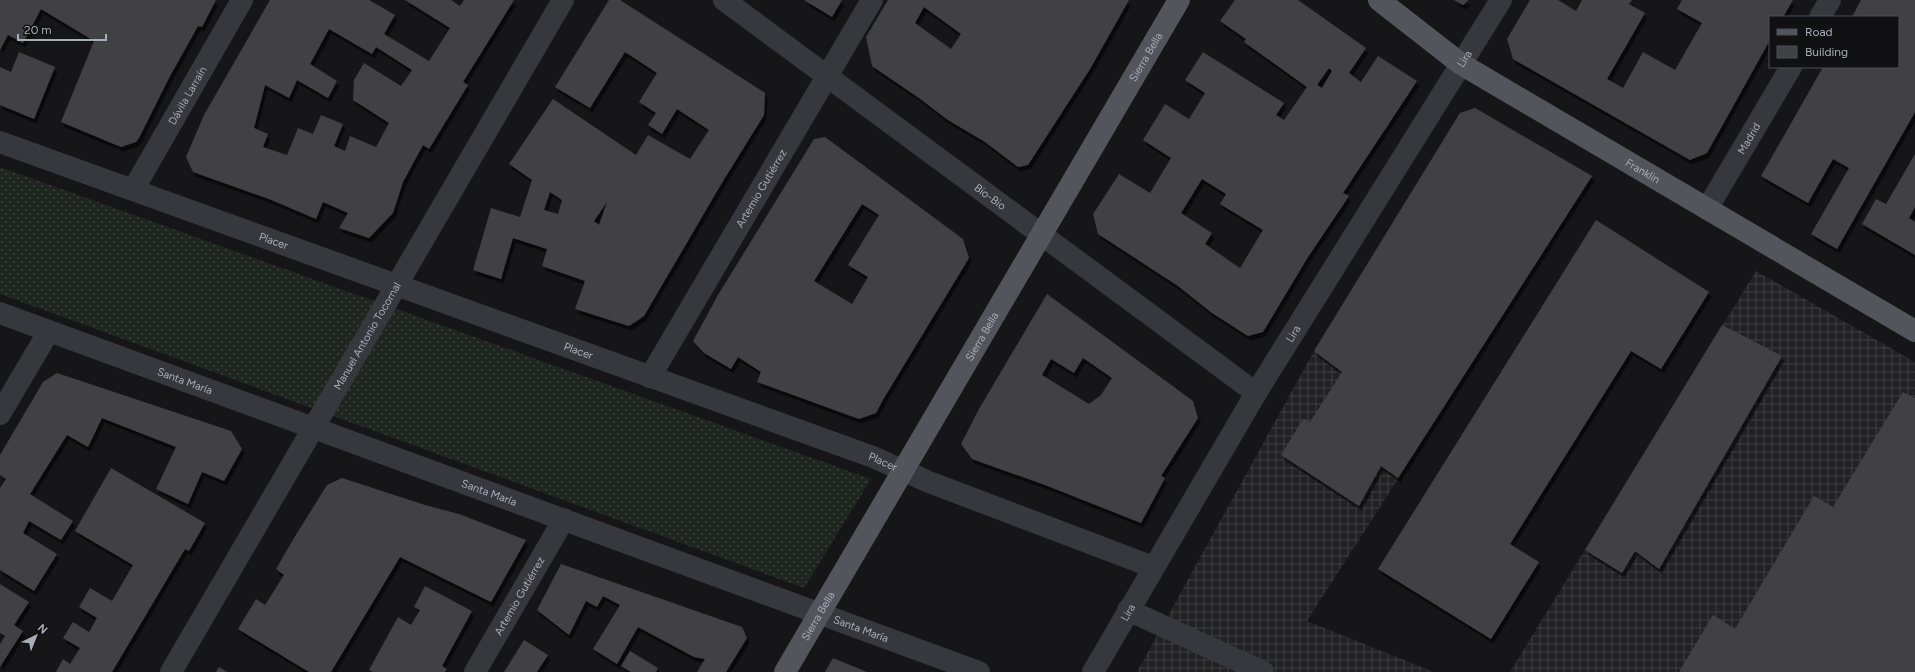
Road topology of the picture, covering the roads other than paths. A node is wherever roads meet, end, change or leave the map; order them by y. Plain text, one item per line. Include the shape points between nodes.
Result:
1 (242, 0) edge
2 (562, 0) edge
3 (724, 0) edge
4 (872, 0) edge
5 (1179, 0) edge
6 (1379, 0) edge
7 (1501, 0) edge
8 (1830, 0) edge
9 (1821, 16) edge
10 (1461, 64) junction
11 (1790, 68) edge
12 (828, 77) junction
13 (0, 142) edge
14 (133, 190) junction
15 (1707, 209) junction
16 (1041, 234) junction
17 (397, 286) junction
18 (0, 313) edge
19 (49, 331) junction
20 (1915, 331) edge
21 (650, 377) junction
22 (1256, 393) junction
23 (0, 414) edge
24 (314, 428) junction
25 (904, 469) junction
26 (564, 519) junction
27 (1153, 567) junction
28 (1128, 610) junction
29 (819, 613) junction
30 (171, 672) edge
31 (475, 672) edge
32 (785, 672) edge
33 (979, 672) edge
34 (1093, 672) edge
35 (1263, 672) edge

1 - 14 street, Dávila Larraín
2 - 17 street, Manuel Antonio Tocornal
3 - 12 street, Bio-Bio
4 - 12 street, Artemio Gutiérrez
5 - 16 main road, Sierra Bella
6 - 10 main road, Franklin
7 - 10 street, Lira
8 - 9 street
10 - 15 main road, Franklin
10 - 22 street, Lira
11 - 15 street, Madrid
12 - 16 street, Bio-Bio
12 - 21 street, Artemio Gutiérrez
13 - 14 street, Placer
14 - 17 street, Placer
15 - 20 main road, Franklin
16 - 22 street, Bio-Bio
16 - 25 main road, Sierra Bella
17 - 21 street, Placer
17 - 24 street, Manuel Antonio Tocornal
18 - 19 street, Santa María
19 - 23 street
19 - 24 street, Santa María
21 - 25 street, Placer
22 - 27 street, Lira
24 - 26 street, Santa María
24 - 30 street, Manuel Antonio Tocornal
25 - 27 street, Placer via 929,482
25 - 29 main road, Sierra Bella
26 - 29 street, Santa María
26 - 31 street, Artemio Gutiérrez
27 - 28 street, Lira
28 - 34 street, Lira
28 - 35 street
29 - 32 main road, Sierra Bella
29 - 33 street, Santa María

